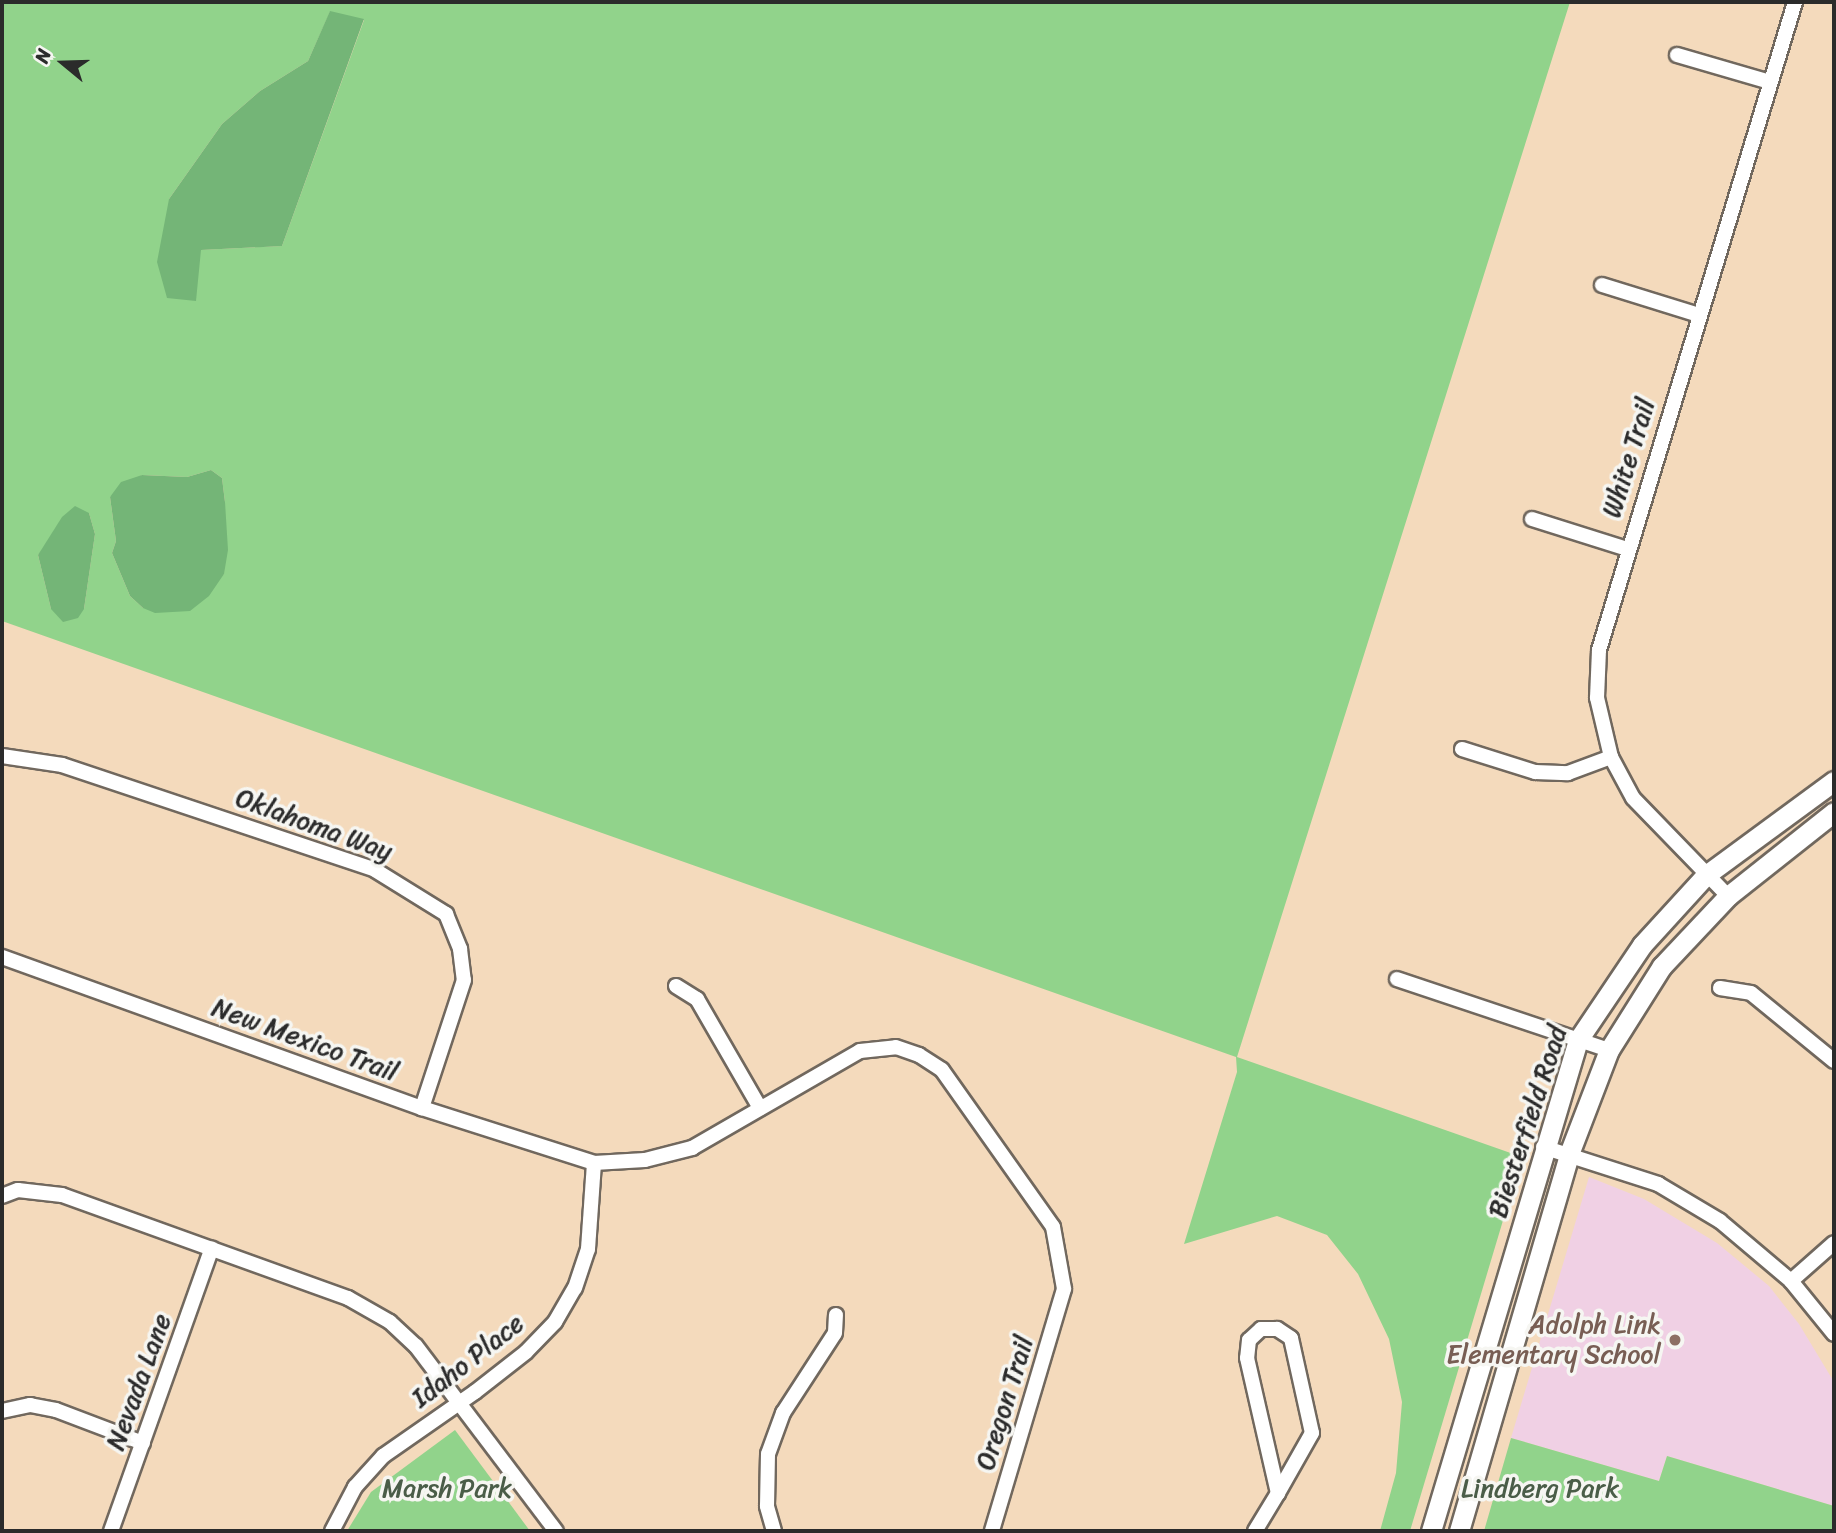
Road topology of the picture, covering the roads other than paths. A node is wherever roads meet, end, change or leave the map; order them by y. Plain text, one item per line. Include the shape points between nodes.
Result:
1 (1795, 2) edge
2 (1677, 55) dead end
3 (1770, 82) junction
4 (1602, 285) dead end
5 (1699, 315) junction
6 (1532, 519) dead end
7 (1627, 549) junction
8 (1462, 749) dead end
9 (2, 756) edge
10 (1611, 757) junction
11 (1834, 781) edge
12 (1834, 812) edge
13 (1706, 876) junction
14 (1728, 896) junction
15 (2, 957) edge
16 (1397, 979) dead end
17 (676, 986) dead end
18 (1720, 988) dead end
19 (1578, 1040) junction
20 (1609, 1050) junction
21 (1834, 1061) edge
22 (422, 1108) junction
23 (760, 1108) junction
24 (1544, 1147) junction
25 (1569, 1154) junction
26 (594, 1163) junction
27 (2, 1196) edge
28 (1834, 1243) edge
29 (212, 1248) junction
30 (1791, 1280) junction
31 (836, 1315) dead end
32 (1834, 1334) edge
33 (459, 1404) junction
34 (2, 1411) edge
35 (144, 1443) junction
36 (1278, 1493) junction
37 (111, 1531) edge
38 (332, 1531) edge
39 (556, 1531) edge
40 (774, 1531) edge
41 (992, 1531) edge
42 (1255, 1531) edge
43 (1431, 1531) edge
44 (1458, 1531) edge

1 - 3 street, White Trail
2 - 3 street
3 - 5 street, White Trail
4 - 5 street
5 - 7 street, White Trail
6 - 7 street
7 - 10 street, White Trail via 1599,650 1597,698
8 - 10 street via 1535,772 1568,773
9 - 22 street, Oklahoma Way via 62,765 375,870 446,914 460,949 464,980
10 - 13 street, White Trail via 1633,798
11 - 13 street, Biesterfield Road
12 - 14 street, Biesterfield Road
13 - 14 street, White Trail
13 - 19 street, Biesterfield Road via 1642,945
14 - 20 street, Biesterfield Road via 1662,966
15 - 22 street, New Mexico Trail
16 - 19 street
17 - 23 street via 697,999
18 - 21 street via 1751,993
19 - 20 street
19 - 24 street, Biesterfield Road
20 - 25 street, Biesterfield Road
22 - 26 street, New Mexico Trail
23 - 26 street via 692,1148 645,1160
23 - 41 street, Oregon Trail via 860,1051 896,1047 919,1055 942,1070 1053,1227 1064,1289
24 - 25 street
24 - 43 street, Biesterfield Road
25 - 30 street via 1615,1167 1690,1201 1752,1244
25 - 44 street, Biesterfield Road
26 - 33 street, Idaho Place via 587,1249 575,1288 555,1322 526,1352
27 - 29 street via 18,1190 62,1195
28 - 30 street
29 - 33 street via 348,1298 390,1322 416,1346
29 - 35 street, Nevada Lane
30 - 32 street
31 - 40 street via 835,1333 783,1413 768,1454 767,1506
33 - 38 street, Idaho Place via 383,1456 355,1487
33 - 39 street
34 - 35 street via 30,1405 56,1410
35 - 37 street, Nevada Lane
36 - 36 street via 1312,1433 1291,1338 1277,1329 1261,1329 1249,1340 1247,1359
36 - 42 street

